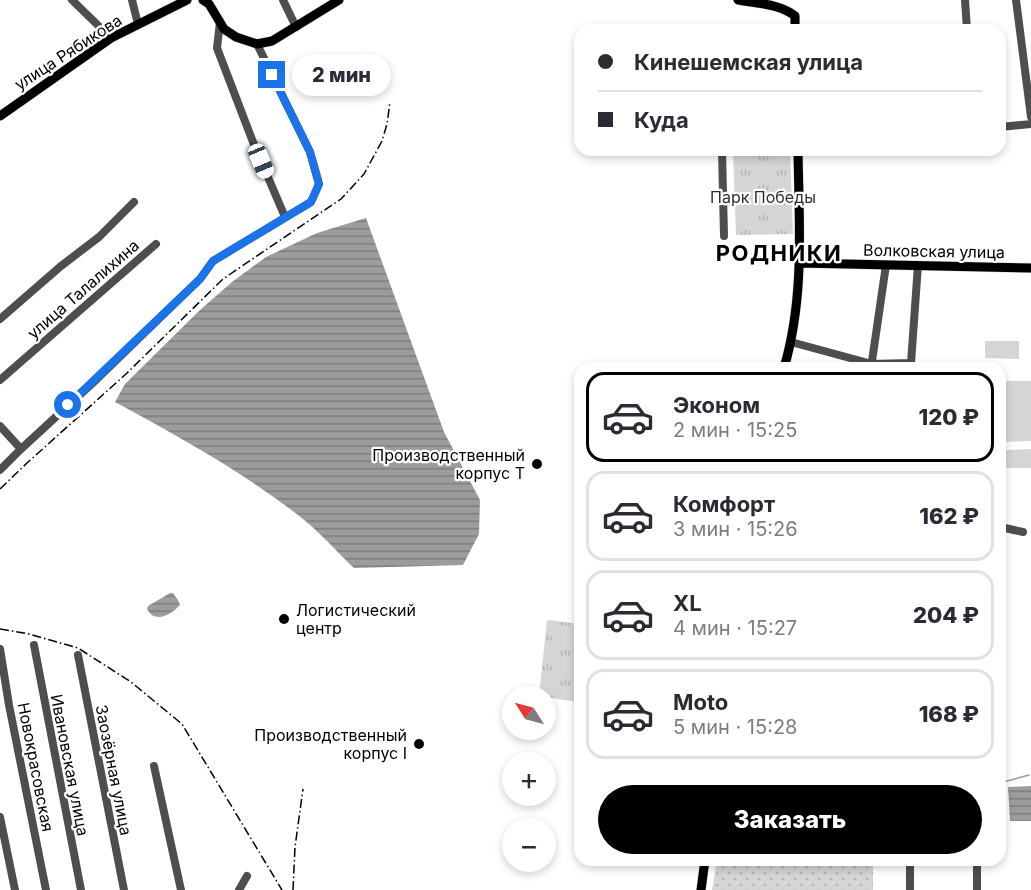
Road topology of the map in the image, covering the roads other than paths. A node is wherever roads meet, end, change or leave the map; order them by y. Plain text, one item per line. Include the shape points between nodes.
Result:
1 (72, 0) edge
2 (132, 0) edge
3 (187, 0) edge
4 (204, 0) edge
5 (283, 0) edge
6 (339, 0) edge
7 (738, 0) edge
8 (965, 0) edge
9 (1016, 0) edge
10 (767, 3) edge
11 (220, 22) junction
12 (138, 24) junction
13 (795, 24) edge
14 (967, 24) edge
15 (296, 27) junction
16 (111, 38) junction
17 (257, 44) junction
18 (0, 116) edge
19 (1031, 117) edge
20 (1031, 124) edge
21 (1006, 126) edge
22 (722, 156) edge
23 (798, 156) edge
24 (134, 202) dead end
25 (285, 217) junction
26 (724, 236) dead end
27 (156, 244) dead end
28 (800, 263) junction
29 (886, 265) junction
30 (918, 265) junction
31 (1031, 268) edge
32 (0, 319) edge
33 (790, 342) junction
34 (785, 362) edge
35 (858, 362) edge
36 (873, 362) edge
37 (913, 362) edge
38 (0, 380) edge
39 (0, 426) edge
40 (21, 449) junction
41 (0, 470) edge
42 (1006, 528) edge
43 (1023, 531) dead end
44 (34, 645) dead end
45 (0, 649) edge
46 (78, 655) dead end
47 (154, 766) dead end
48 (0, 817) edge
49 (704, 866) edge
50 (910, 866) edge
51 (977, 866) edge
52 (247, 876) dead end
53 (15, 890) edge
54 (46, 890) edge
55 (81, 890) edge
56 (124, 890) edge
57 (181, 890) edge
58 (239, 890) edge
59 (701, 890) edge
60 (910, 890) edge
61 (977, 890) edge

1 - 16 street
2 - 12 street
3 - 12 main road, улица Рябикова
4 - 11 main road
5 - 15 street
6 - 15 main road
7 - 10 main road
8 - 14 street
9 - 19 street
10 - 13 main road via 795,16
11 - 17 main road via 236,37
11 - 25 street via 217,48
12 - 16 main road, улица Рябикова
15 - 17 main road via 272,41
16 - 18 main road, улица Рябикова
17 - 25 street via 310,152 319,184 311,202
20 - 21 street
22 - 26 street
23 - 28 main road
24 - 32 street via 99,237
25 - 40 street via 213,261 200,279
27 - 38 street, улица Талалихина
28 - 29 main road, Волковская улица
28 - 33 main road
29 - 30 main road, Волковская улица
29 - 36 street
30 - 31 main road, Волковская улица
30 - 37 street
33 - 34 main road
33 - 35 street
39 - 40 street
40 - 41 street
42 - 43 street
44 - 55 street, Ивановская улица
45 - 54 street, Новокрасовская
46 - 56 street, Заозёрная улица
47 - 57 street
48 - 53 street
49 - 59 main road
50 - 60 street
51 - 61 street
52 - 58 street

